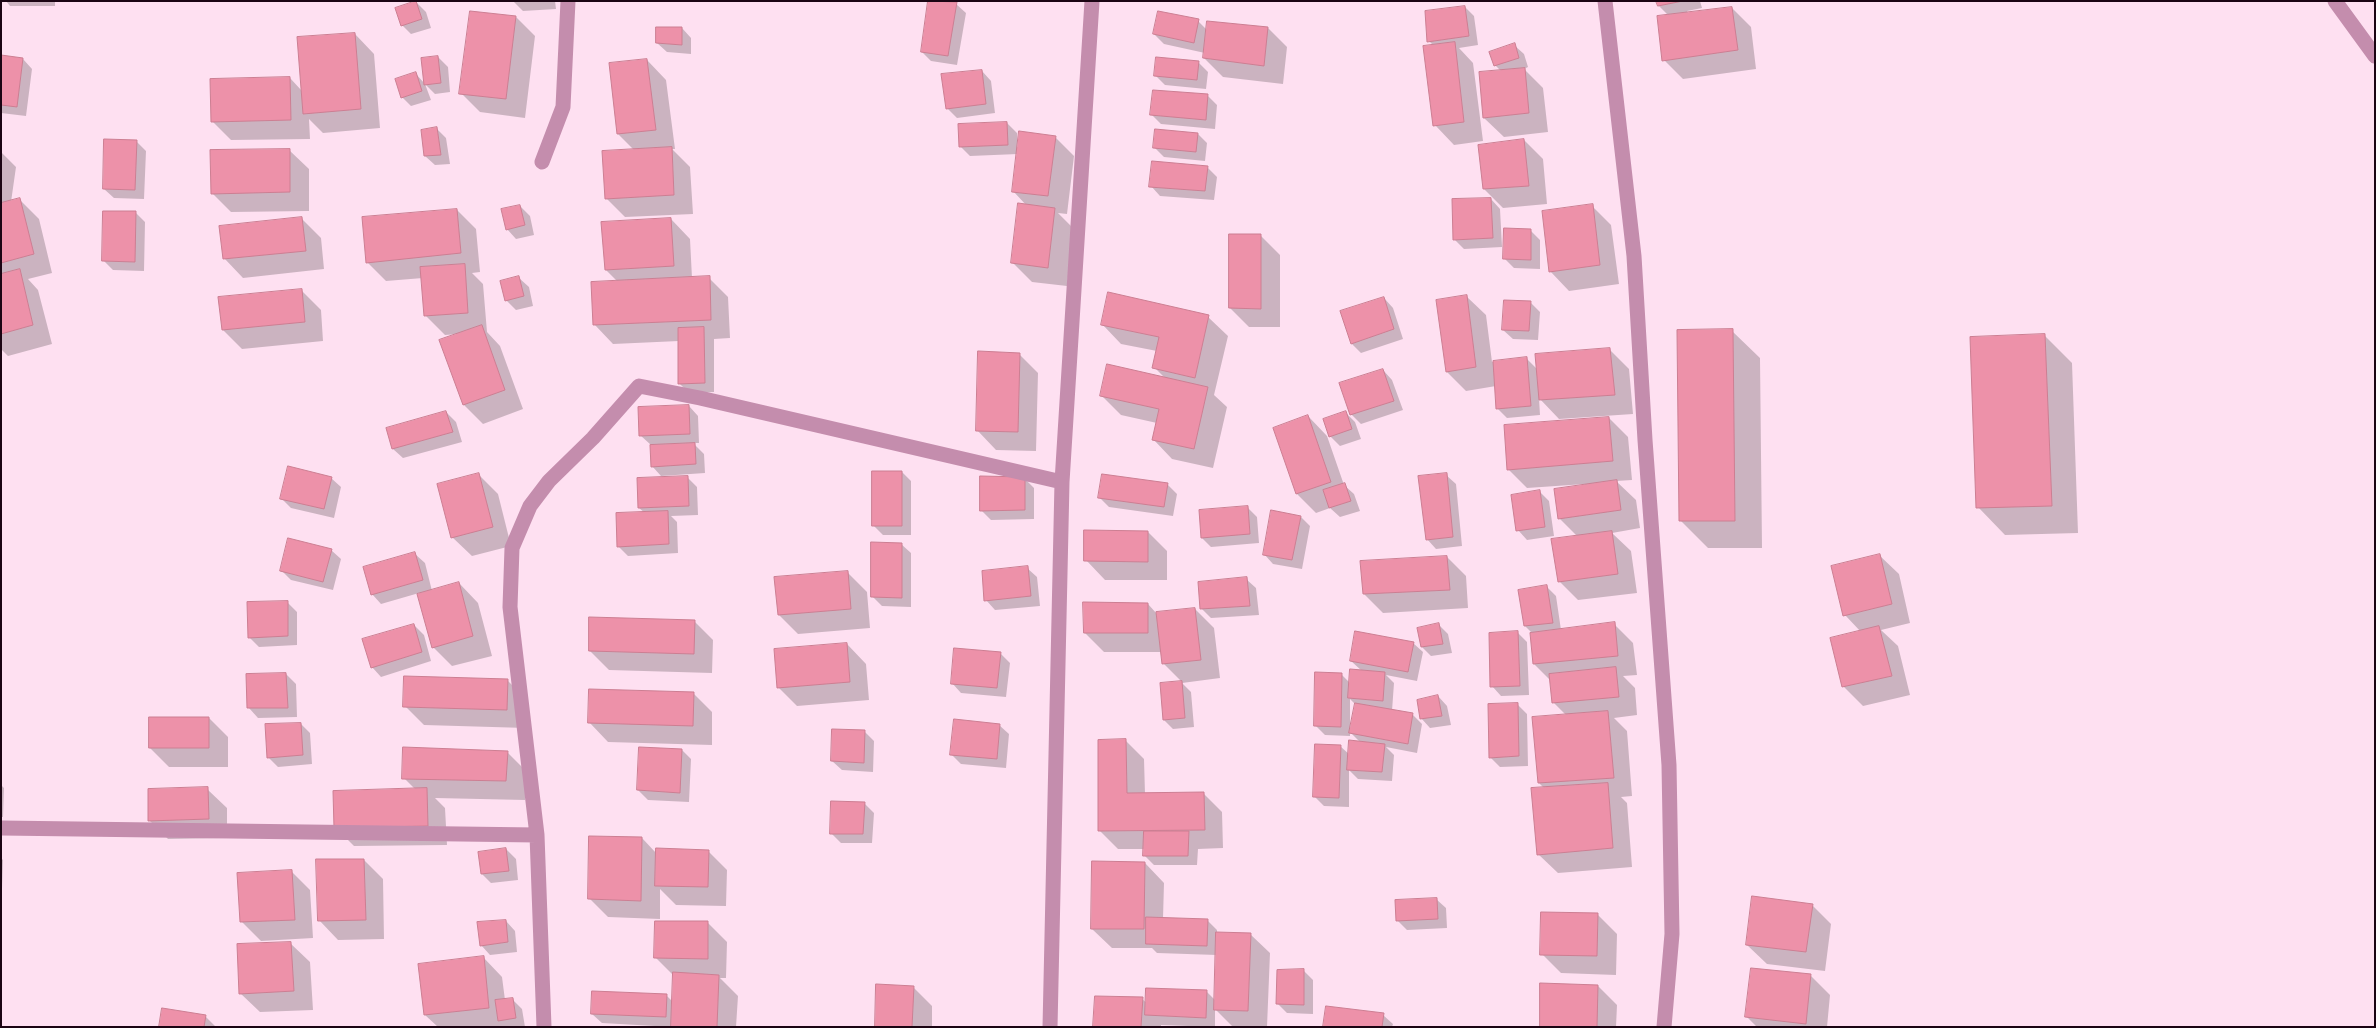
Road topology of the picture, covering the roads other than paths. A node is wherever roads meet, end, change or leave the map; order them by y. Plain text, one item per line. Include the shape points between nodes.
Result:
1 (568, 1) edge
2 (1092, 1) edge
3 (1605, 1) edge
4 (2335, 1) edge
5 (2375, 56) edge
6 (542, 162) dead end
7 (1062, 482) junction
8 (1, 828) edge
9 (537, 834) junction
10 (544, 1027) edge
11 (1050, 1027) edge
12 (1664, 1027) edge

1 - 6 street via 563,107
2 - 7 street
3 - 12 street via 1634,256 1669,765 1672,934
4 - 5 street
7 - 9 street via 638,386 594,438 549,481 530,506 512,548 510,607
7 - 11 street
8 - 9 street
9 - 10 street

